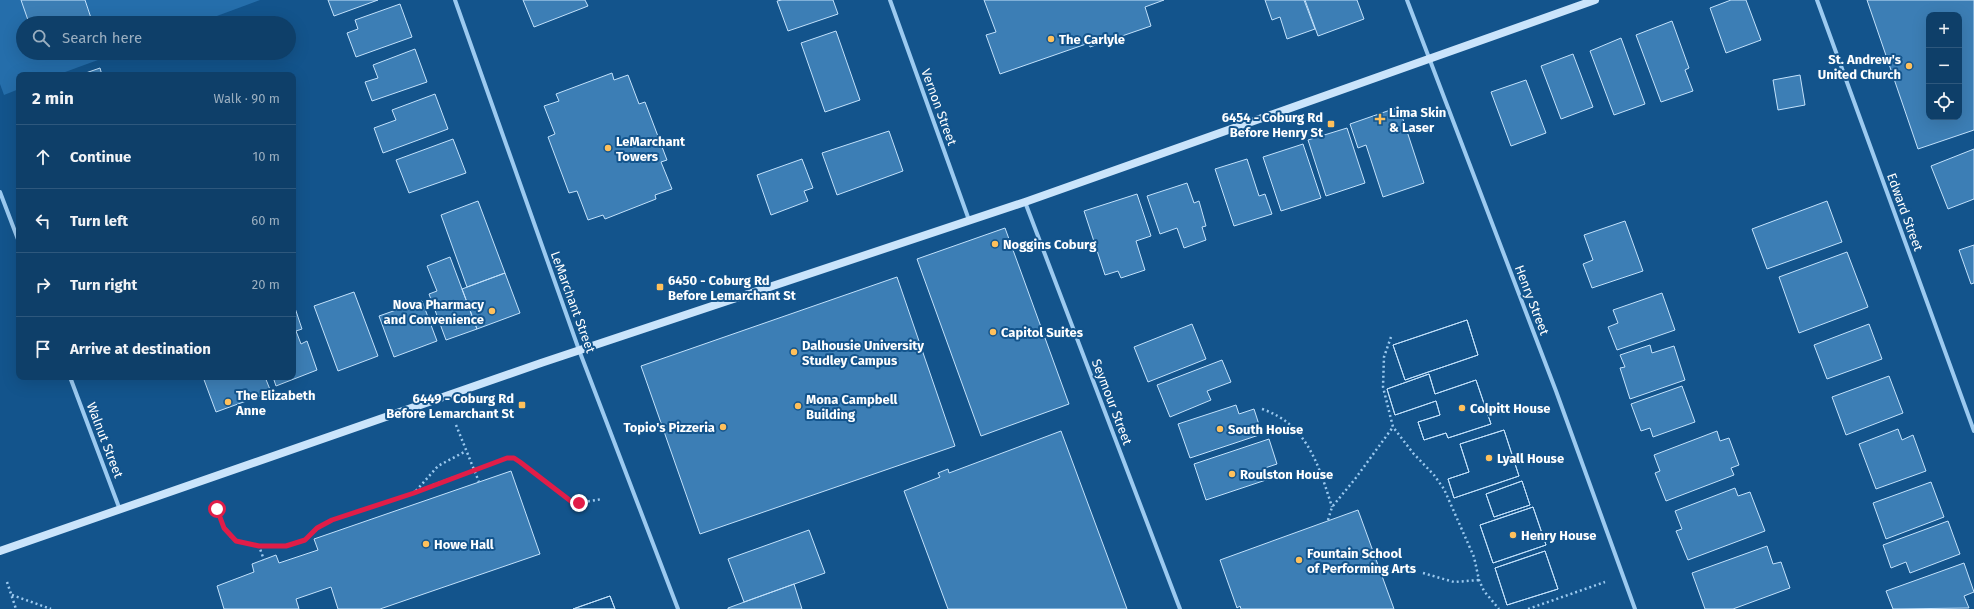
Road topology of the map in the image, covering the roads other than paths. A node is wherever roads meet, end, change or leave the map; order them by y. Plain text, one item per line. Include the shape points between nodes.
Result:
1 (455, 0) edge
2 (890, 0) edge
3 (1407, 0) edge
4 (1595, 0) edge
5 (1817, 0) edge
6 (1430, 60) junction
7 (0, 192) edge
8 (1025, 202) junction
9 (969, 220) junction
10 (16, 234) edge
11 (579, 350) junction
12 (71, 380) edge
13 (1974, 431) edge
14 (120, 511) junction
15 (0, 551) edge
16 (678, 609) edge
17 (1180, 609) edge
18 (1635, 609) edge

1 - 11 street, LeMarchant Street
2 - 9 street, Vernon Street
3 - 6 street, Henry Street
4 - 6 street
5 - 13 street, Edward Street
6 - 8 street
6 - 18 street, Henry Street via 1556,391
7 - 10 street
8 - 9 street
8 - 17 street, Seymour Street
9 - 11 street
11 - 14 street
11 - 16 street, LeMarchant Street
12 - 14 street, Walnut Street
14 - 15 street

